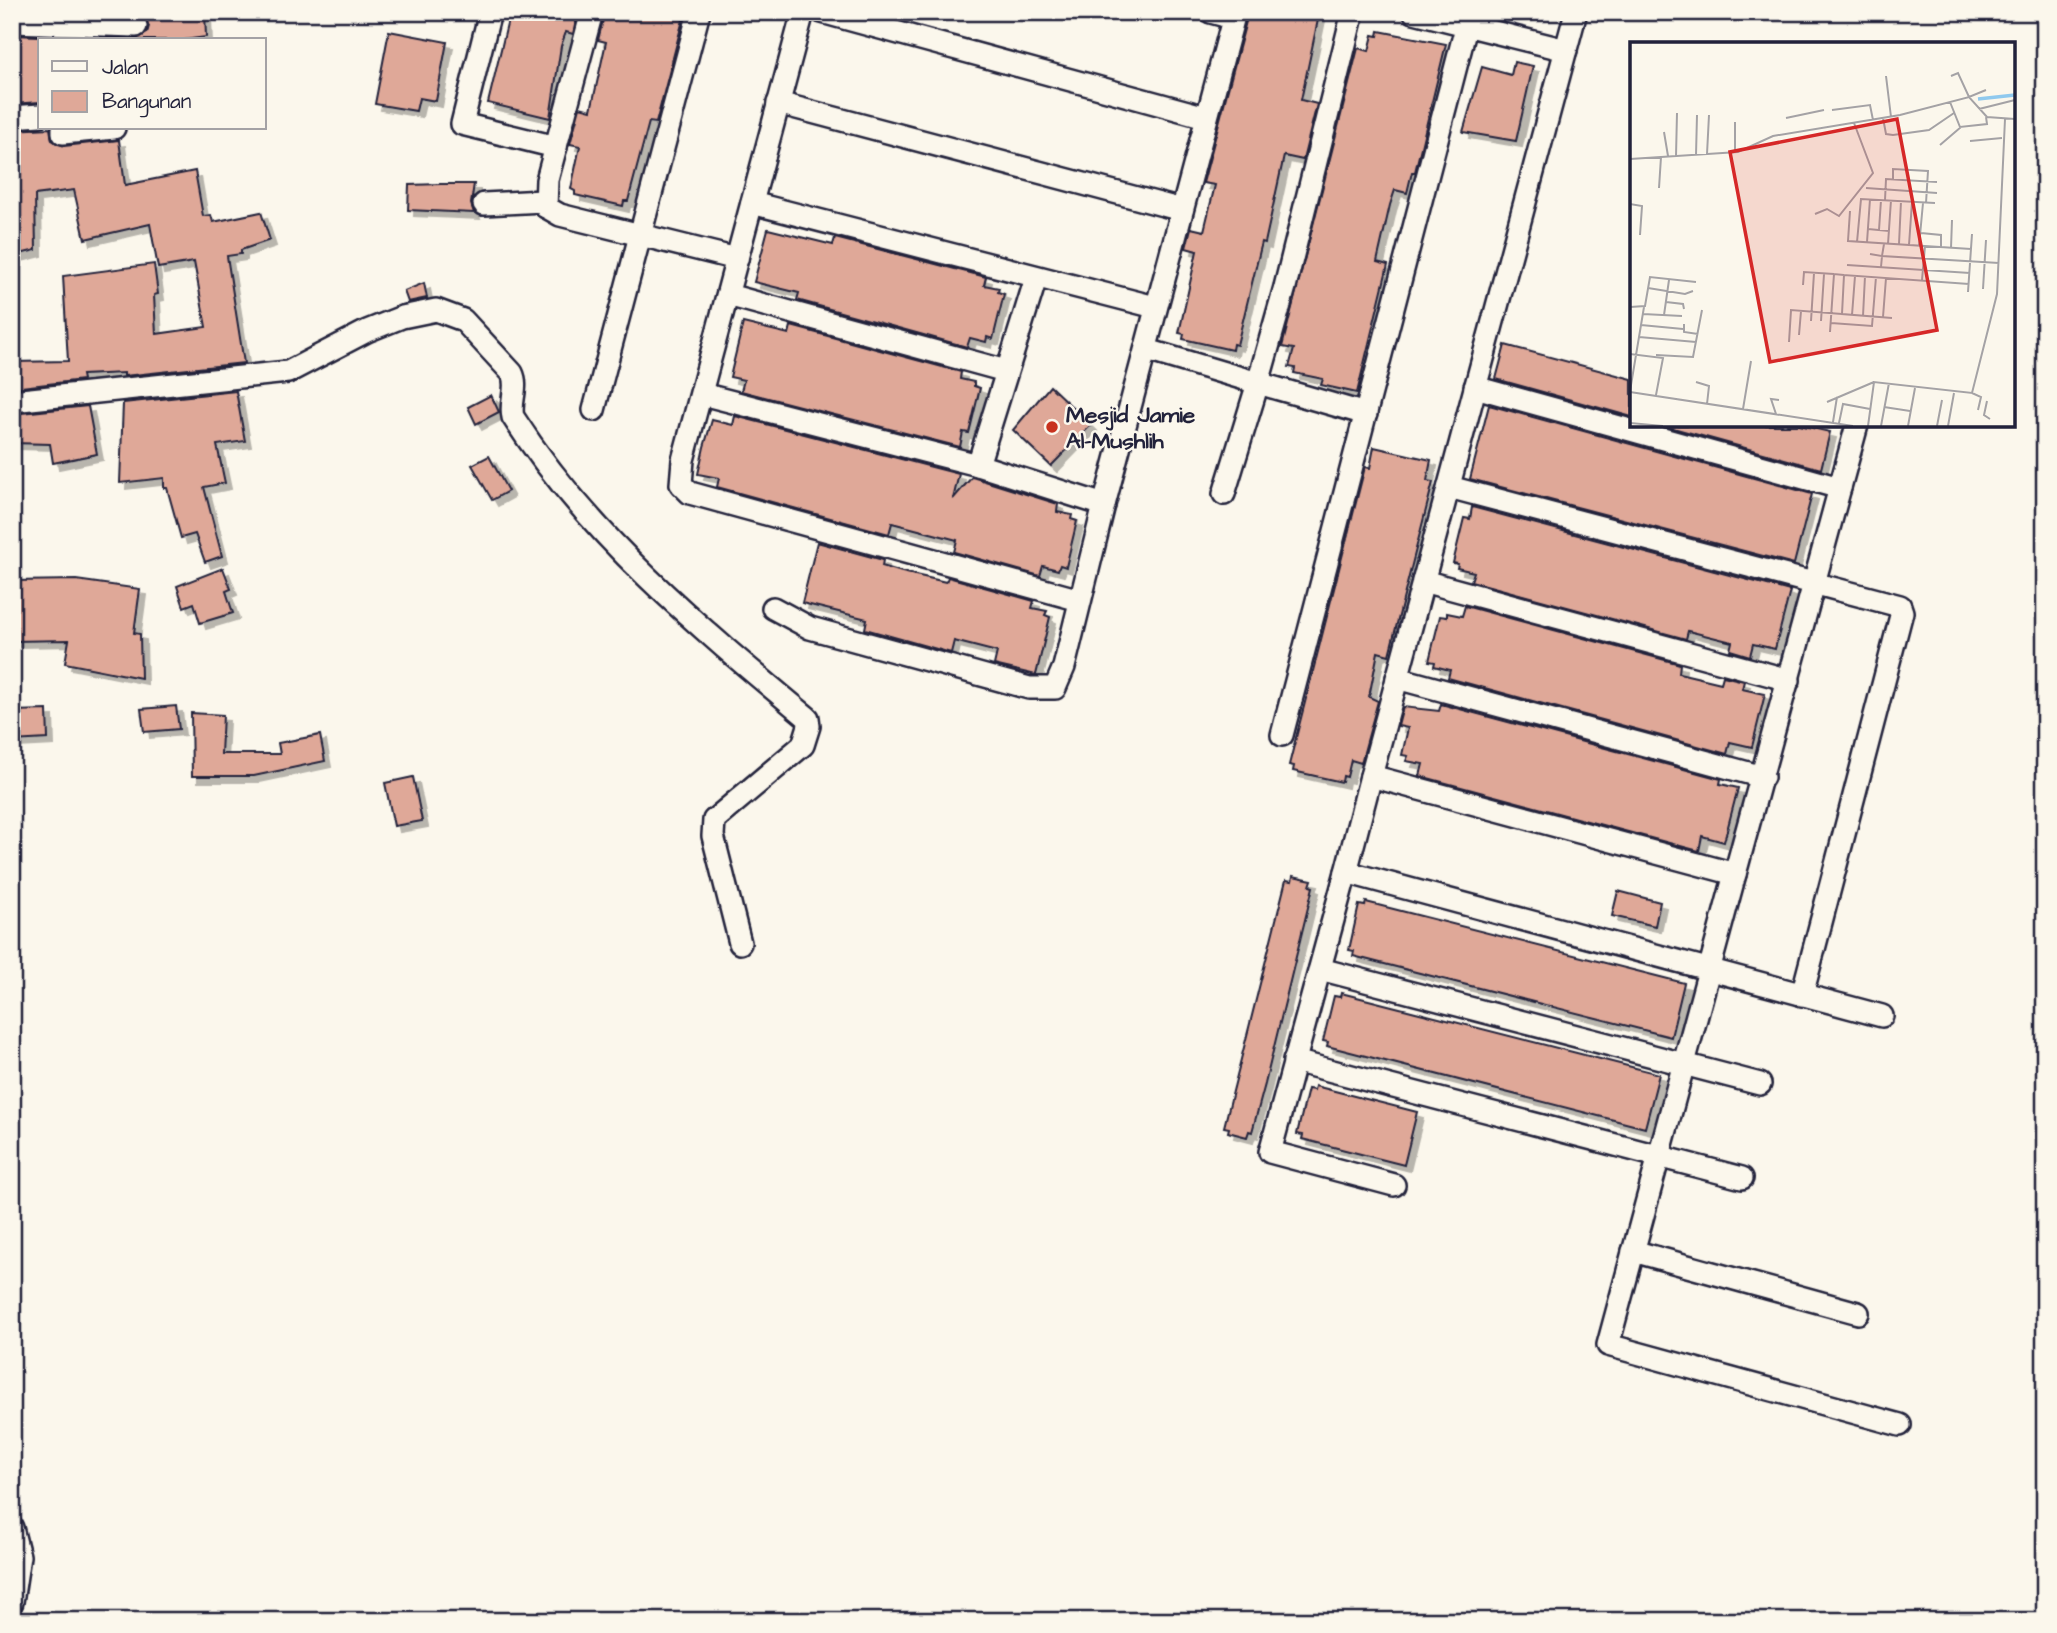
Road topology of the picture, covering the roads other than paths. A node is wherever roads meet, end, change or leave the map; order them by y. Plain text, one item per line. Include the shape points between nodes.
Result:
1 (490, 12) edge
2 (592, 12) edge
3 (699, 12) edge
4 (803, 12) edge
5 (822, 12) edge
6 (1211, 12) edge
7 (1353, 12) edge
8 (1414, 12) edge
9 (1576, 12) edge
10 (1234, 15) edge
11 (1468, 19) edge
12 (12, 22) edge
13 (136, 26) edge
14 (1566, 50) junction
15 (778, 103) junction
16 (38, 115) edge
17 (12, 117) edge
18 (1206, 117) junction
19 (63, 130) edge
20 (94, 130) edge
21 (556, 147) junction
22 (752, 203) junction
23 (485, 204) dead end
24 (546, 207) junction
25 (1182, 210) junction
26 (640, 235) junction
27 (737, 259) junction
28 (1036, 278) junction
29 (729, 295) junction
30 (1155, 307) junction
31 (1147, 350) junction
32 (1006, 371) junction
33 (1258, 383) junction
34 (1475, 387) junction
35 (702, 394) junction
36 (12, 401) edge
37 (594, 410) dead end
38 (1366, 414) junction
39 (1856, 427) edge
40 (978, 465) junction
41 (1449, 487) junction
42 (1840, 488) junction
43 (1224, 494) dead end
44 (1104, 505) junction
45 (1423, 581) junction
46 (1815, 583) junction
47 (1080, 600) junction
48 (773, 608) dead end
49 (1397, 678) junction
50 (1789, 680) junction
51 (1282, 736) dead end
52 (1371, 776) junction
53 (1763, 777) junction
54 (1346, 872) junction
55 (1735, 874) junction
56 (740, 943) dead end
57 (1320, 969) junction
58 (1709, 970) junction
59 (1802, 995) junction
60 (1882, 1016) dead end
61 (1294, 1061) junction
62 (1684, 1064) junction
63 (1760, 1084) dead end
64 (1659, 1155) junction
65 (1742, 1178) dead end
66 (1394, 1185) dead end
67 (1633, 1251) junction
68 (1858, 1312) dead end
69 (1900, 1425) dead end
70 (12, 1528) edge
71 (13, 1590) edge

1 - 21 street via 462,124
2 - 21 street
3 - 26 street
4 - 15 street
5 - 18 street
6 - 10 street
7 - 33 street
8 - 11 street
9 - 14 street
10 - 18 street
11 - 14 street
11 - 38 street
12 - 13 street
14 - 34 street
15 - 22 street
15 - 25 street
16 - 17 street
18 - 25 street
19 - 20 street
21 - 24 street
22 - 27 street
22 - 28 street
23 - 24 street via 543,201
24 - 26 street via 560,215
25 - 30 street
26 - 27 street
26 - 37 street
27 - 29 street
28 - 30 street
28 - 32 street
29 - 32 street
29 - 35 street
30 - 31 street
31 - 33 street
31 - 44 street
32 - 40 street
33 - 38 street
33 - 43 street
34 - 41 street
34 - 42 street
35 - 40 street
35 - 47 street via 680,474 681,484 690,493
36 - 56 street via 288,372 402,317 436,310 463,320 512,373 513,417 544,464 595,523 696,625 808,718 803,745 714,820 713,836
38 - 51 street
39 - 42 street
40 - 44 street
41 - 45 street
41 - 46 street
42 - 46 street
44 - 47 street
45 - 49 street
45 - 50 street
46 - 50 street
46 - 59 street via 1894,603 1902,612
47 - 48 street via 1060,678 1055,688 1043,690 810,628
49 - 52 street
49 - 53 street
50 - 53 street
52 - 54 street
52 - 55 street
53 - 55 street
54 - 57 street
54 - 58 street
55 - 58 street
57 - 61 street
57 - 62 street
58 - 59 street
58 - 62 street
59 - 60 street
61 - 64 street
61 - 66 street via 1270,1152
62 - 63 street
62 - 64 street
64 - 65 street
64 - 67 street
67 - 68 street
67 - 69 street via 1608,1345
70 - 71 street via 19,1556

